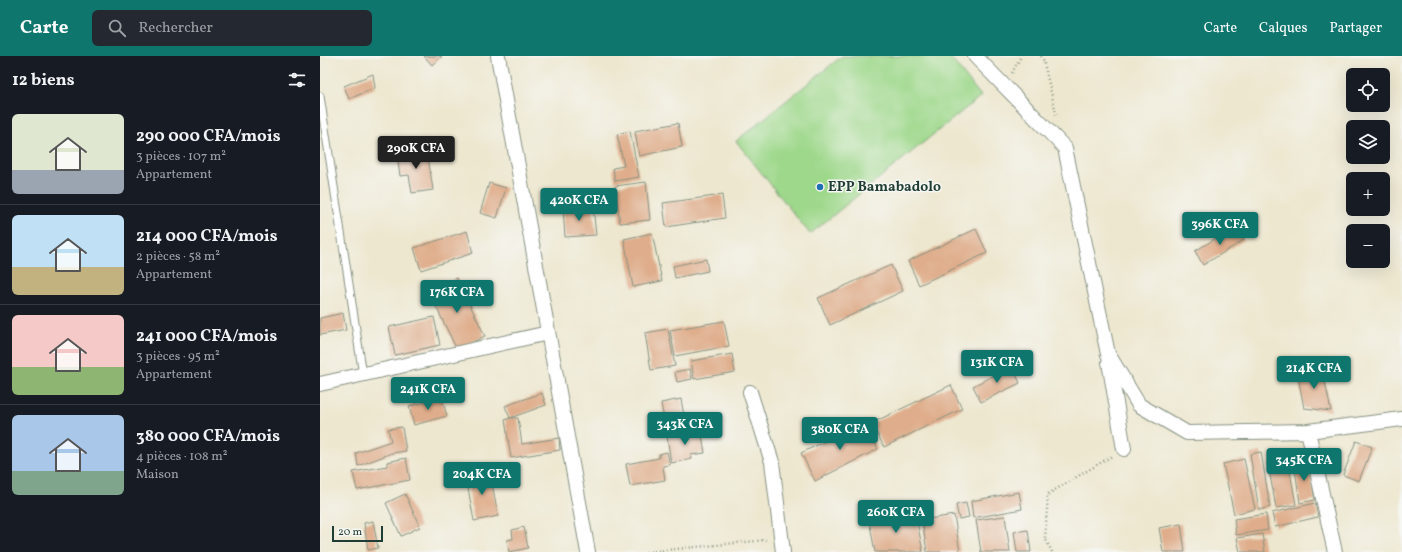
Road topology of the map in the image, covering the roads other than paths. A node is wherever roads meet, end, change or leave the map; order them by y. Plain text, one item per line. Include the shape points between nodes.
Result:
1 (498, 56) edge
2 (975, 56) edge
3 (320, 96) edge
4 (548, 333) junction
5 (1108, 354) junction
6 (363, 375) junction
7 (320, 384) edge
8 (750, 392) dead end
9 (1402, 419) edge
10 (1308, 431) junction
11 (1124, 449) road end
12 (782, 545) edge
13 (588, 552) edge
14 (1335, 552) edge

1 - 4 street
2 - 5 street via 1065,148
3 - 6 lane
4 - 6 street
4 - 13 street
5 - 10 street via 1139,405 1187,433
5 - 11 street
6 - 7 street
8 - 12 street via 772,462
9 - 10 street
10 - 14 street

